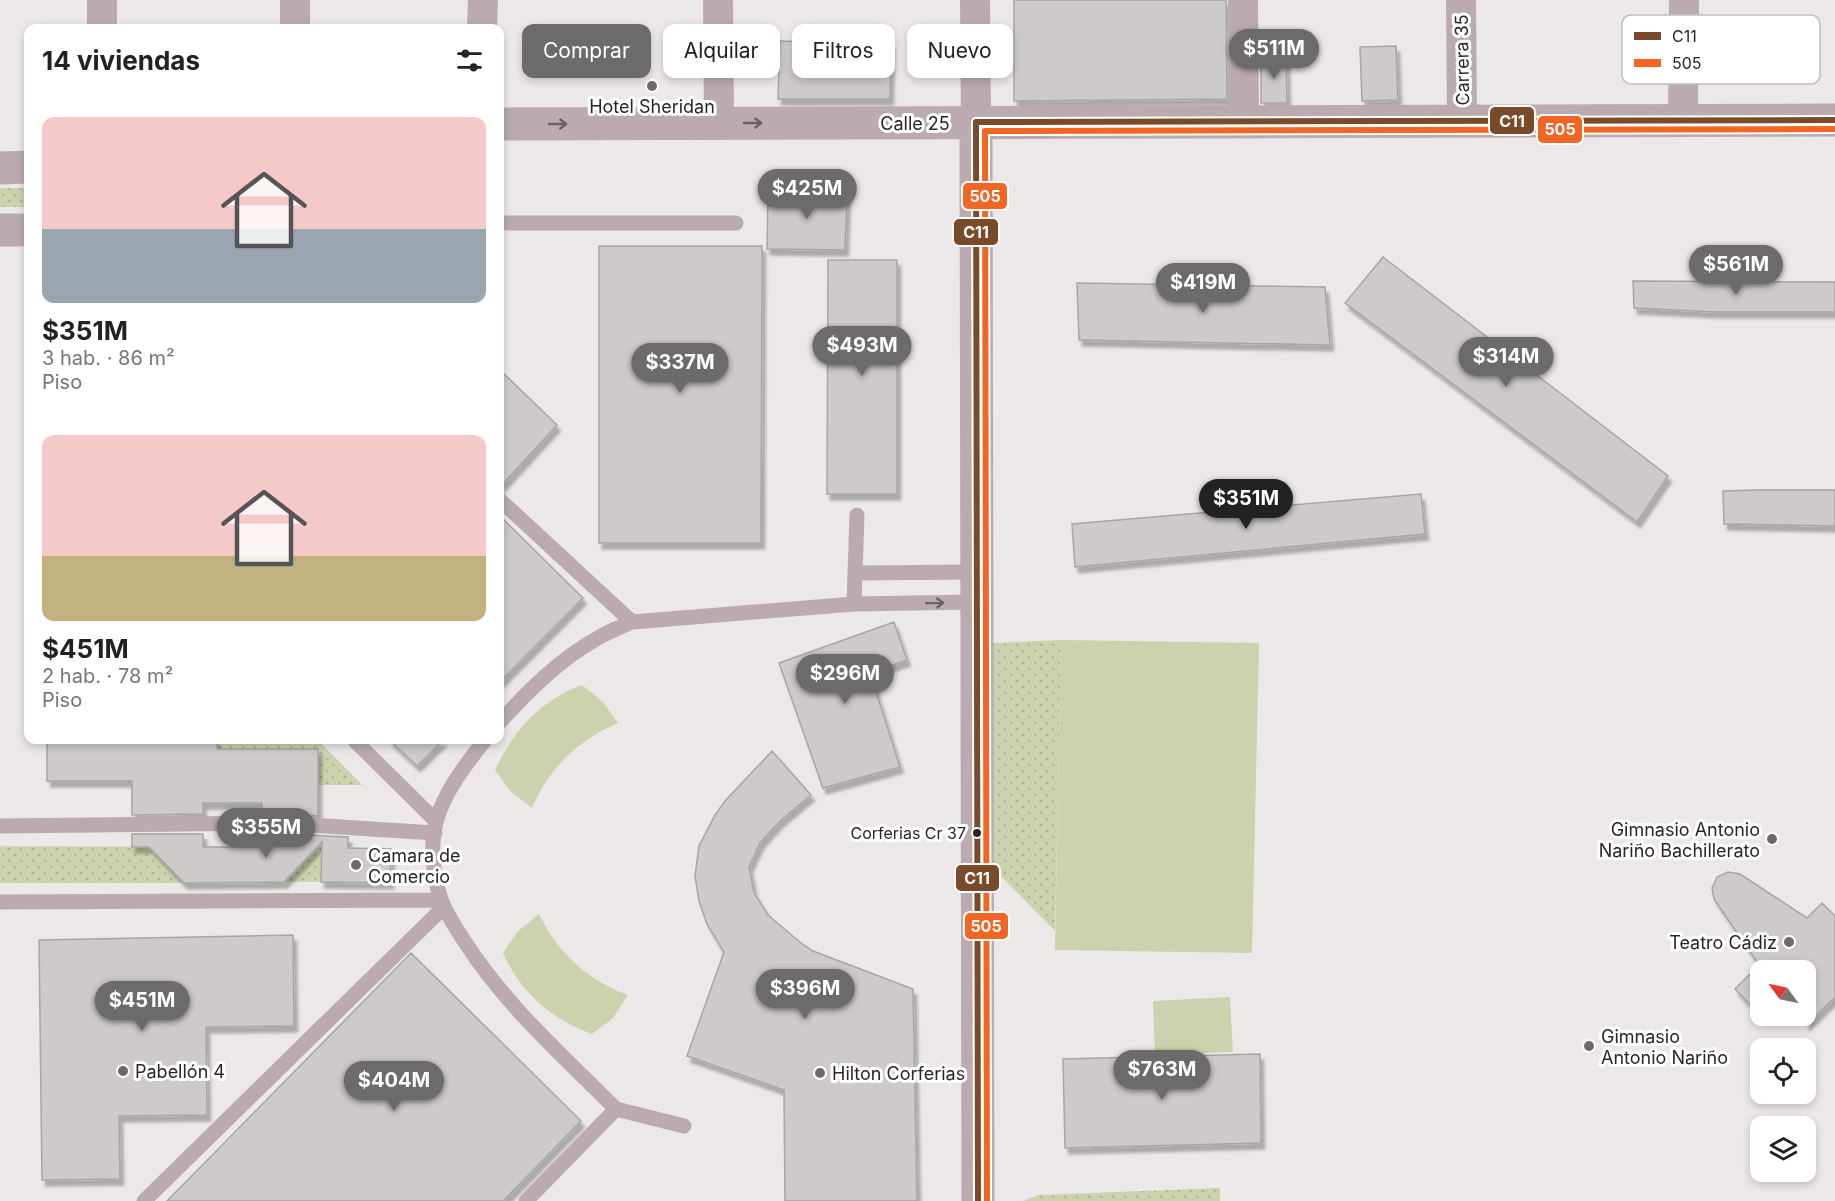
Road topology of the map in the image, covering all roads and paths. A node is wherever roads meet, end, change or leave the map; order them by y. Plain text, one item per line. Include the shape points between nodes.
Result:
1 (102, 0) edge
2 (295, 0) edge
3 (483, 0) edge
4 (718, 0) edge
5 (975, 0) edge
6 (1243, 0) edge
7 (1461, 0) edge
8 (1684, 0) edge
9 (1684, 15) edge
10 (102, 24) edge
11 (295, 24) edge
12 (482, 24) edge
13 (1683, 84) edge
14 (1835, 120) edge
15 (1462, 121) junction
16 (1683, 121) junction
17 (976, 122) junction
18 (1244, 122) junction
19 (719, 123) junction
20 (504, 124) edge
21 (24, 167) edge
22 (0, 168) edge
23 (504, 223) edge
24 (736, 223) dead end
25 (0, 230) edge
26 (24, 230) edge
27 (504, 504) edge
28 (857, 515) dead end
29 (855, 573) junction
30 (977, 587) junction
31 (854, 604) junction
32 (632, 622) junction
33 (504, 718) edge
34 (358, 744) edge
35 (481, 744) edge
36 (0, 826) edge
37 (436, 827) junction
38 (0, 902) edge
39 (442, 903) junction
40 (616, 1109) junction
41 (684, 1126) dead end
42 (144, 1201) edge
43 (526, 1201) edge
44 (978, 1201) edge

1 - 10 street
2 - 11 street
3 - 12 street
4 - 19 street
5 - 17 street
6 - 18 street
7 - 15 street, Carrera 35
8 - 9 street
13 - 16 street
14 - 16 street, Calle 25
15 - 16 street, Calle 25
15 - 18 street, Calle 25
17 - 18 street, Calle 25
19 -> 17 street, Calle 25
17 - 30 street
20 -> 19 street, Calle 25
21 - 22 street
23 - 24 lane
25 - 26 street
27 - 32 lane
28 - 29 lane
29 - 30 lane
29 - 31 lane
31 -> 30 lane
30 - 44 street
31 - 32 lane
32 - 33 lane via 569,656
34 - 37 lane
35 - 37 lane via 450,790
36 - 37 lane via 277,823
37 - 39 lane via 433,860
38 - 39 lane
39 - 40 lane via 491,981
39 - 42 lane
40 - 41 lane
40 - 43 lane

